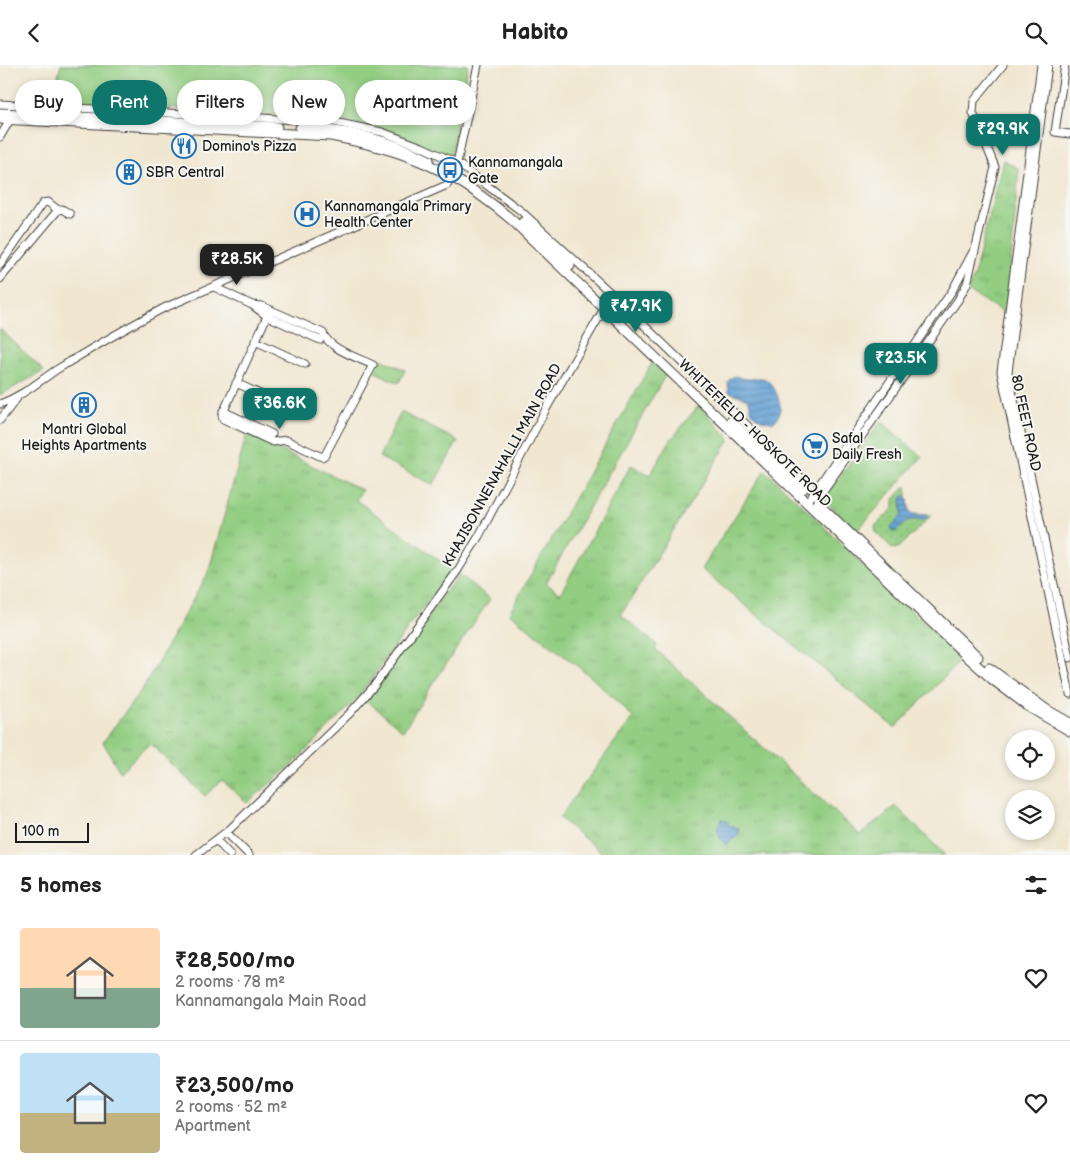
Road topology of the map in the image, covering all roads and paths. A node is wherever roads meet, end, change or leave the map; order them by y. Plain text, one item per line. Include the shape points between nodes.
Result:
1 (478, 65) edge
2 (1003, 65) edge
3 (1041, 65) edge
4 (1048, 65) edge
5 (1065, 65) edge
6 (0, 104) edge
7 (0, 113) edge
8 (0, 119) edge
9 (10, 120) junction
10 (1070, 134) edge
11 (0, 137) edge
12 (457, 163) junction
13 (454, 175) junction
14 (58, 210) junction
15 (70, 214) dead end
16 (0, 265) edge
17 (0, 279) edge
18 (214, 287) junction
19 (609, 302) junction
20 (252, 305) junction
21 (267, 316) junction
22 (320, 340) dead end
23 (255, 341) junction
24 (305, 364) dead end
25 (236, 383) junction
26 (17, 398) junction
27 (0, 404) edge
28 (284, 405) dead end
29 (223, 411) junction
30 (0, 419) edge
31 (272, 434) dead end
32 (814, 499) junction
33 (1070, 658) edge
34 (1070, 694) edge
35 (1070, 723) edge
36 (1070, 731) edge
37 (226, 832) junction
38 (216, 840) junction
39 (196, 855) edge
40 (230, 855) edge
41 (250, 855) edge

1 - 12 street
2 - 32 street via 974,101 973,113 995,167 976,249 952,291
3 - 34 street, 80 FEET ROAD via 1001,373
4 - 33 street, 80 FEET ROAD via 1008,372
5 - 10 street via 1055,132
6 - 12 street via 334,122 382,132
7 - 13 main road, WHITEFIELD - HOSKOTE ROAD via 332,130 400,147
8 - 9 main road, WHITEFIELD - HOSKOTE ROAD
9 - 11 street
9 - 13 main road, WHITEFIELD - HOSKOTE ROAD via 331,136 398,153
12 - 13 street
12 - 19 street via 521,211
13 - 18 street via 447,185 433,192
13 - 19 main road, WHITEFIELD - HOSKOTE ROAD
14 - 15 street via 60,208
14 - 16 street via 48,202 43,203
14 - 17 street
18 - 20 street
18 - 26 street via 124,328
19 - 32 street
19 - 32 main road, WHITEFIELD - HOSKOTE ROAD via 760,457
19 - 37 street, KHAJISONNENAHALLI MAIN ROAD via 546,409 479,536 425,616 350,713
20 - 21 street
20 - 29 street via 262,306 323,333 331,345 373,365 322,457 286,440 273,442 223,419
21 - 22 street
21 - 23 street
23 - 24 street
23 - 25 street
25 - 28 street
25 - 29 street
26 - 27 street
26 - 30 street
29 - 31 street
32 - 35 main road, WHITEFIELD - HOSKOTE ROAD via 996,674
32 - 36 main road, WHITEFIELD - HOSKOTE ROAD via 866,560 992,679 1029,707
37 - 38 street, KHAJISONNENAHALLI MAIN ROAD
37 - 41 street
38 - 39 street, KHAJISONNENAHALLI MAIN ROAD
38 - 40 street

